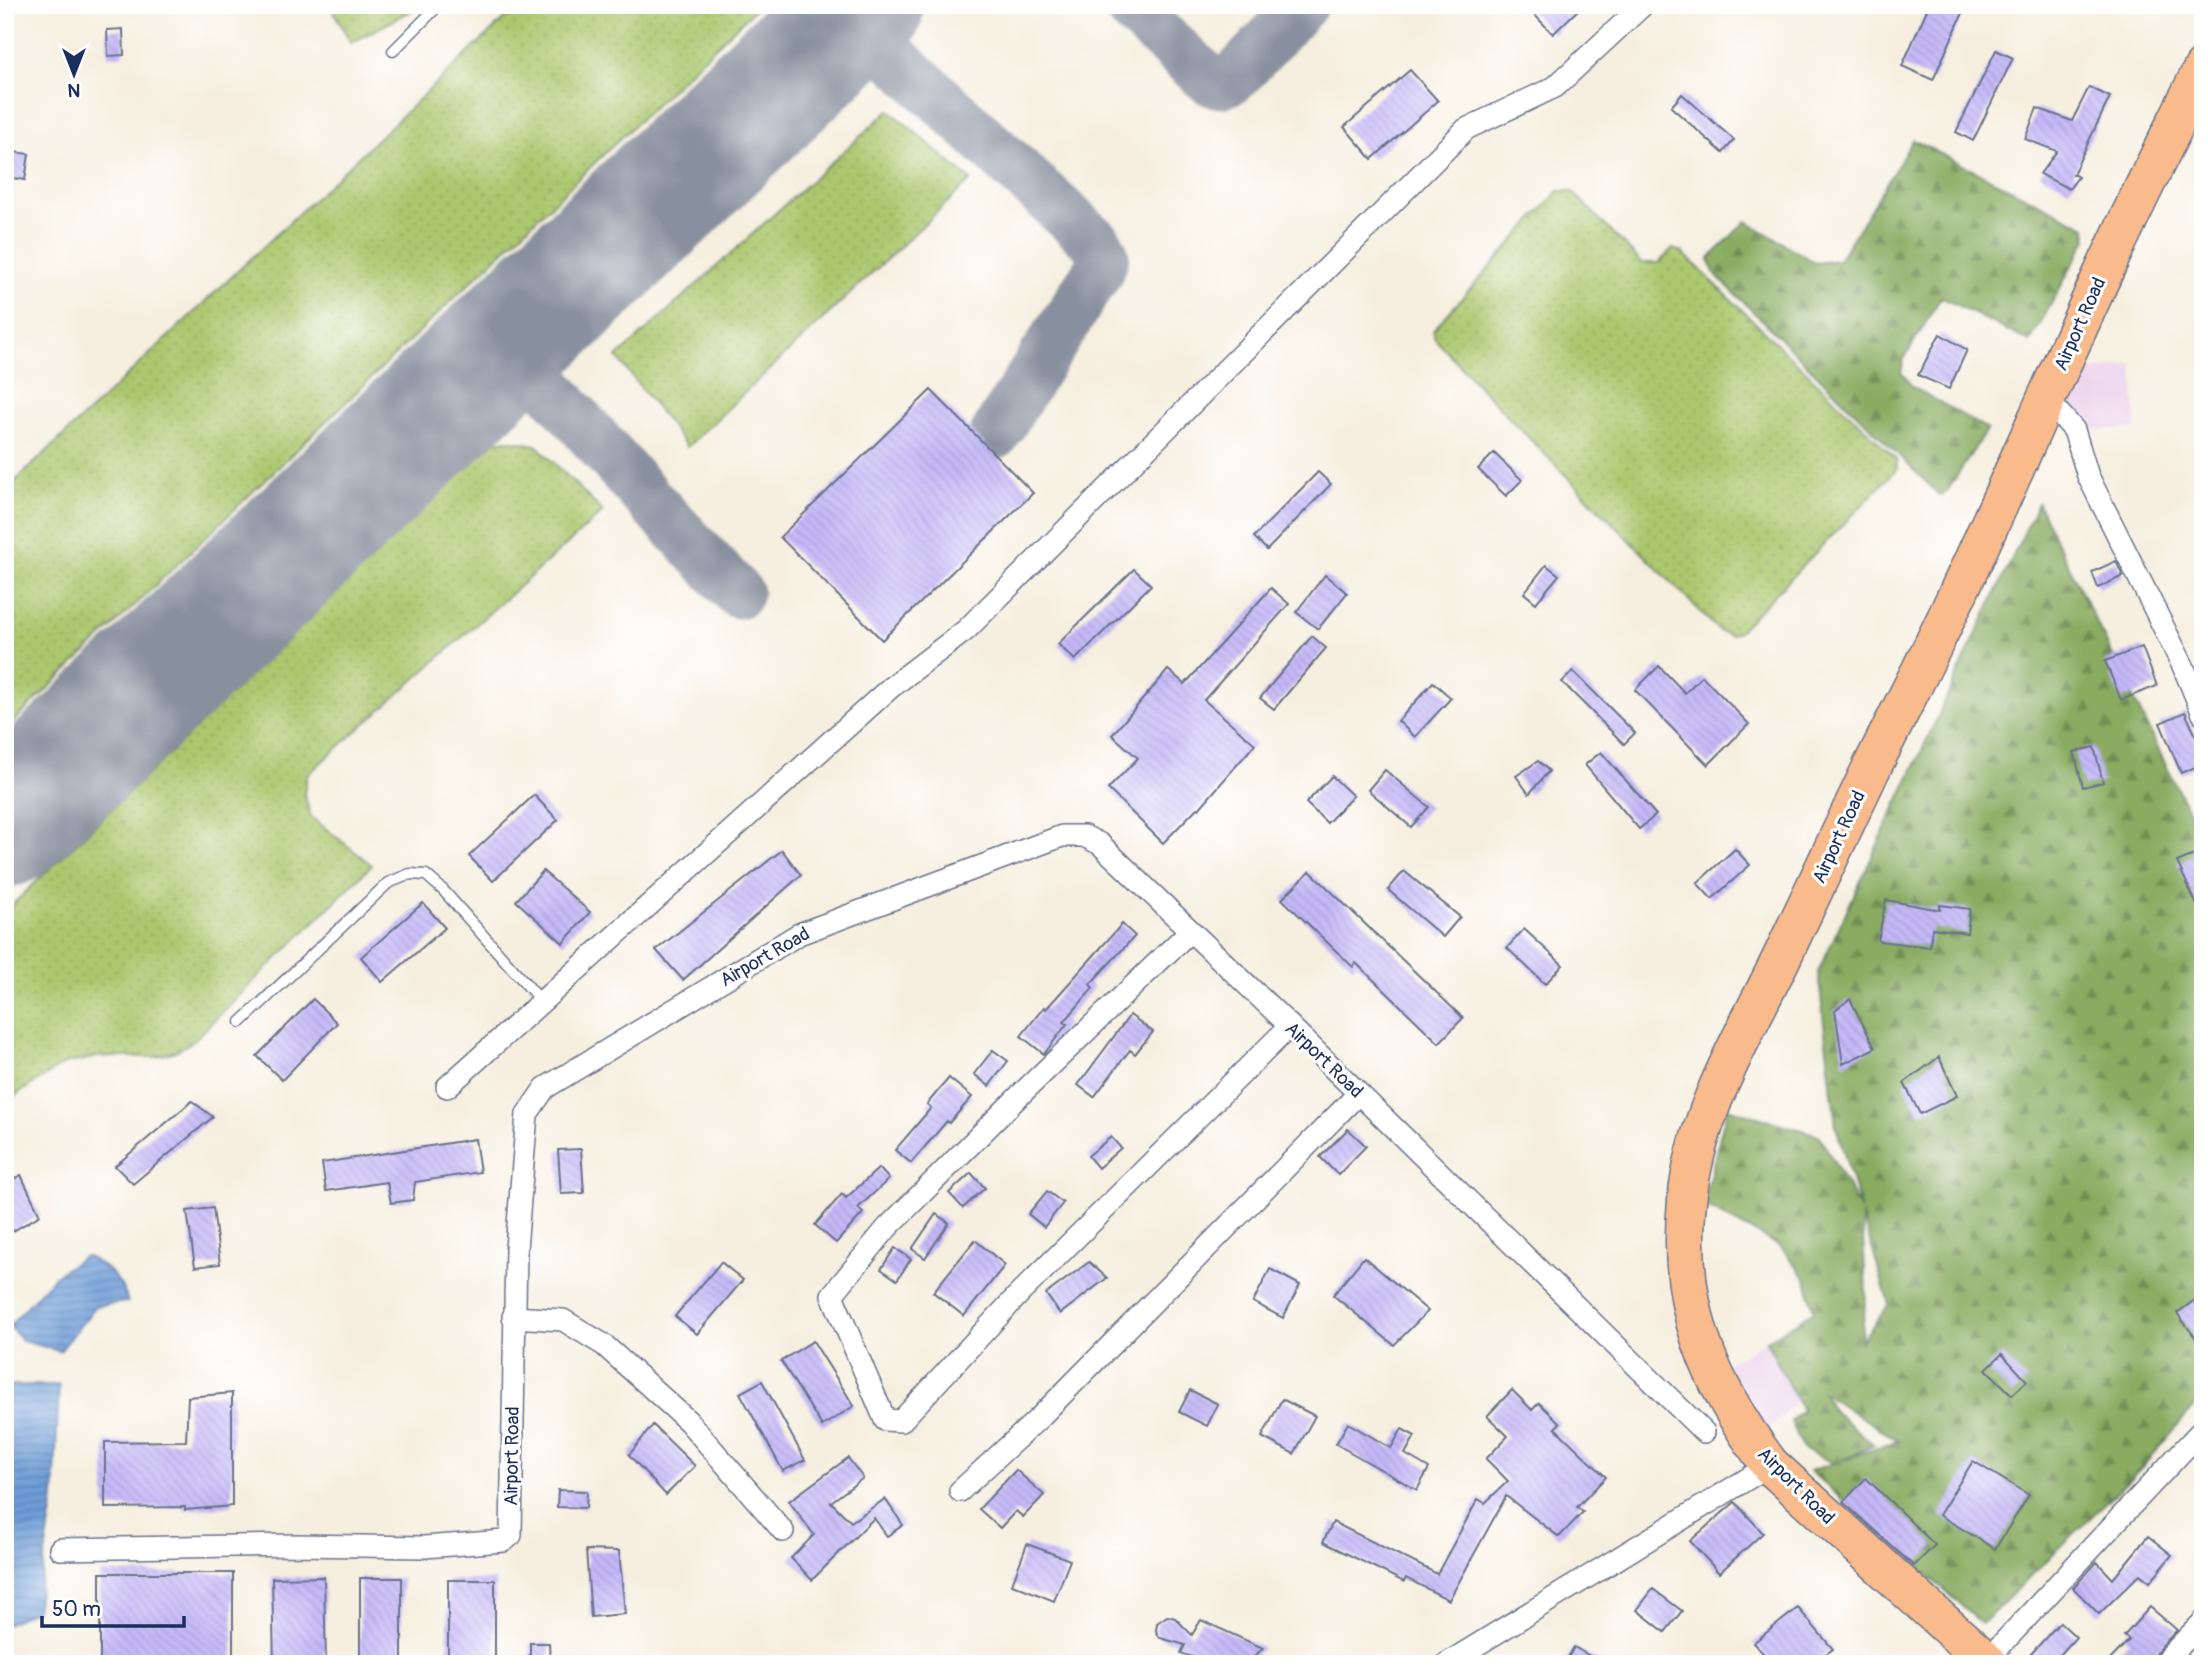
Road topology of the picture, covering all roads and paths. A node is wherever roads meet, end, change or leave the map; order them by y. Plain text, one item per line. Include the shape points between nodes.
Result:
1 (439, 5) edge
2 (1643, 5) edge
3 (393, 51) dead end
4 (2203, 68) edge
5 (2046, 398) junction
6 (2193, 663) edge
7 (2203, 714) edge
8 (1189, 932) junction
9 (542, 1002) junction
10 (240, 1022) dead end
11 (1290, 1026) junction
12 (447, 1087) dead end
13 (1358, 1094) junction
14 (513, 1317) junction
15 (2203, 1430) edge
16 (1704, 1433) dead end
17 (1770, 1465) junction
18 (960, 1491) dead end
19 (783, 1531) dead end
20 (60, 1549) dead end
21 (2203, 1622) edge
22 (1988, 1663) edge
23 (1446, 1664) edge
24 (2162, 1664) edge

1 - 3 lane
2 - 9 street via 1555,88 1466,129 966,630 890,688
4 - 5 highway, Airport Road
5 - 6 street via 2074,430 2088,476
5 - 17 highway, Airport Road via 1950,612 1725,1069 1696,1149 1684,1237 1689,1302 1712,1371
6 - 7 street
8 - 11 street, Airport Road
8 - 11 street via 887,1228 832,1295 886,1420 901,1420 1019,1294
8 - 14 street, Airport Road via 1100,844 1084,836 1062,836 799,934 545,1088 527,1114
9 - 10 lane via 443,890 426,875 410,874 388,883
9 - 12 street
11 - 13 street, Airport Road
13 - 16 street, Airport Road
13 - 18 street via 1039,1418
14 - 19 street via 562,1320 604,1345 688,1421
14 - 20 street, Airport Road via 511,1535 504,1541 424,1547
15 - 22 street
17 - 22 highway, Airport Road
17 - 23 street
21 - 24 street

